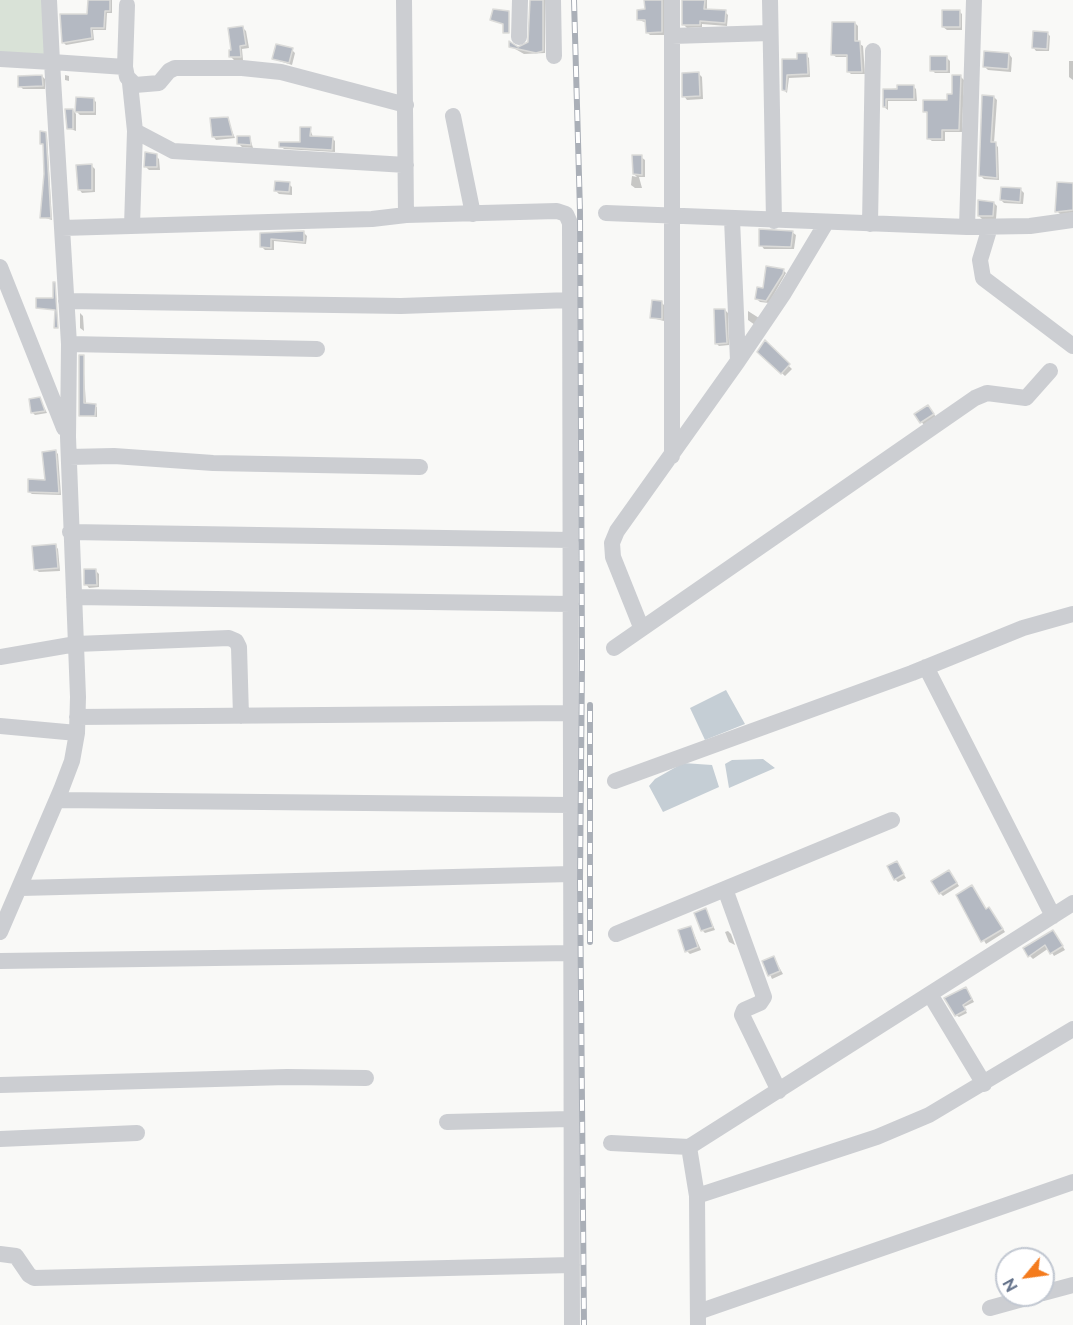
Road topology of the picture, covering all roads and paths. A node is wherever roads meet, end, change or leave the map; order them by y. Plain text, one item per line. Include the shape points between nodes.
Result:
1 (50, 0) edge
2 (404, 0) edge
3 (520, 0) edge
4 (553, 0) edge
5 (672, 0) edge
6 (770, 0) edge
7 (974, 0) edge
8 (127, 5) dead end
9 (770, 33) junction
10 (672, 36) junction
11 (519, 37) dead end
12 (873, 51) dead end
13 (554, 56) dead end
14 (0, 59) edge
15 (52, 62) junction
16 (128, 75) junction
17 (406, 105) junction
18 (453, 116) dead end
19 (135, 131) junction
20 (406, 165) junction
21 (606, 213) dead end
22 (473, 214) junction
23 (406, 215) junction
24 (672, 216) junction
25 (732, 219) junction
26 (1073, 220) edge
27 (774, 221) junction
28 (826, 223) junction
29 (870, 224) junction
30 (132, 226) junction
31 (967, 227) junction
32 (990, 227) junction
33 (62, 228) junction
34 (0, 267) edge
35 (570, 300) junction
36 (66, 301) junction
37 (69, 344) junction
38 (1073, 346) edge
39 (317, 349) dead end
40 (738, 361) junction
41 (1050, 371) dead end
42 (68, 437) junction
43 (69, 457) junction
44 (672, 457) junction
45 (420, 467) dead end
46 (70, 532) junction
47 (571, 540) junction
48 (74, 597) junction
49 (571, 604) junction
50 (1073, 614) edge
51 (641, 627) junction
52 (76, 644) junction
53 (614, 648) dead end
54 (0, 657) edge
55 (926, 667) junction
56 (571, 713) junction
57 (241, 716) junction
58 (77, 725) junction
59 (0, 726) edge
60 (615, 781) dead end
61 (57, 800) junction
62 (571, 805) junction
63 (892, 820) dead end
64 (572, 874) junction
65 (21, 888) junction
66 (725, 888) junction
67 (1073, 903) edge
68 (1053, 916) junction
69 (0, 932) edge
70 (616, 934) dead end
71 (573, 953) junction
72 (0, 961) edge
73 (931, 996) junction
74 (1073, 1029) edge
75 (366, 1078) dead end
76 (984, 1084) junction
77 (0, 1085) edge
78 (779, 1090) junction
79 (570, 1119) junction
80 (447, 1122) dead end
81 (137, 1133) dead end
82 (0, 1139) edge
83 (611, 1143) dead end
84 (689, 1148) junction
85 (1073, 1182) edge
86 (697, 1196) junction
87 (0, 1254) edge
88 (572, 1265) junction
89 (1073, 1285) edge
90 (1055, 1290) edge
91 (995, 1307) edge
92 (990, 1308) dead end
93 (698, 1319) edge
94 (572, 1325) edge

1 - 15 street
2 - 17 street
3 - 11 street
4 - 13 street
5 - 10 street
6 - 9 street
7 - 31 street
8 - 16 street
9 - 10 street
9 - 27 street
10 - 24 street
12 - 29 street
14 - 15 street
15 - 16 street
15 - 33 street
16 - 17 street via 135,85 159,83 175,68 281,72
16 - 19 street
17 - 20 street
18 - 22 street
19 - 20 street via 173,151
19 - 30 street
20 - 23 street
21 - 24 street
22 - 23 street
22 - 35 street via 566,214 570,223
23 - 30 street
24 - 25 street
24 - 44 street
25 - 27 street
25 - 40 street
26 - 32 street
27 - 28 street
28 - 29 street
28 - 40 street
29 - 31 street
30 - 33 street
31 - 32 street
32 - 38 street via 980,260 983,278
33 - 36 street
34 - 42 street
35 - 36 street via 411,306
35 - 47 street
36 - 37 street
37 - 39 street
37 - 42 street
40 - 44 street
41 - 51 street via 1026,398 987,393 975,398
42 - 43 street
43 - 45 street
43 - 46 street
44 - 51 street via 612,543 613,557
46 - 47 street
46 - 48 street
47 - 49 street
48 - 49 street
48 - 52 street
49 - 56 street
50 - 55 street via 1023,628
51 - 53 street
52 - 54 street
52 - 57 street via 229,638 236,641 240,654
52 - 58 street
55 - 60 street
55 - 68 street
56 - 57 street
56 - 62 street
57 - 58 street
58 - 59 street
58 - 61 street via 72,761
61 - 62 street
61 - 65 street
62 - 64 street
63 - 66 street
64 - 65 street
64 - 71 street
65 - 69 street
66 - 70 street
66 - 78 street via 764,998 744,1010 742,1016
67 - 68 street
68 - 73 street
71 - 72 street
71 - 79 street via 569,1008
73 - 76 street
73 - 78 street
74 - 76 street
75 - 77 street
76 - 86 street via 929,1115 876,1137
78 - 84 street
79 - 80 street
79 - 88 street
81 - 82 street
83 - 84 street
84 - 86 street
85 - 93 street
86 - 93 street
87 - 88 street via 16,1256 34,1278
88 - 94 street
89 - 90 street
91 - 92 street

